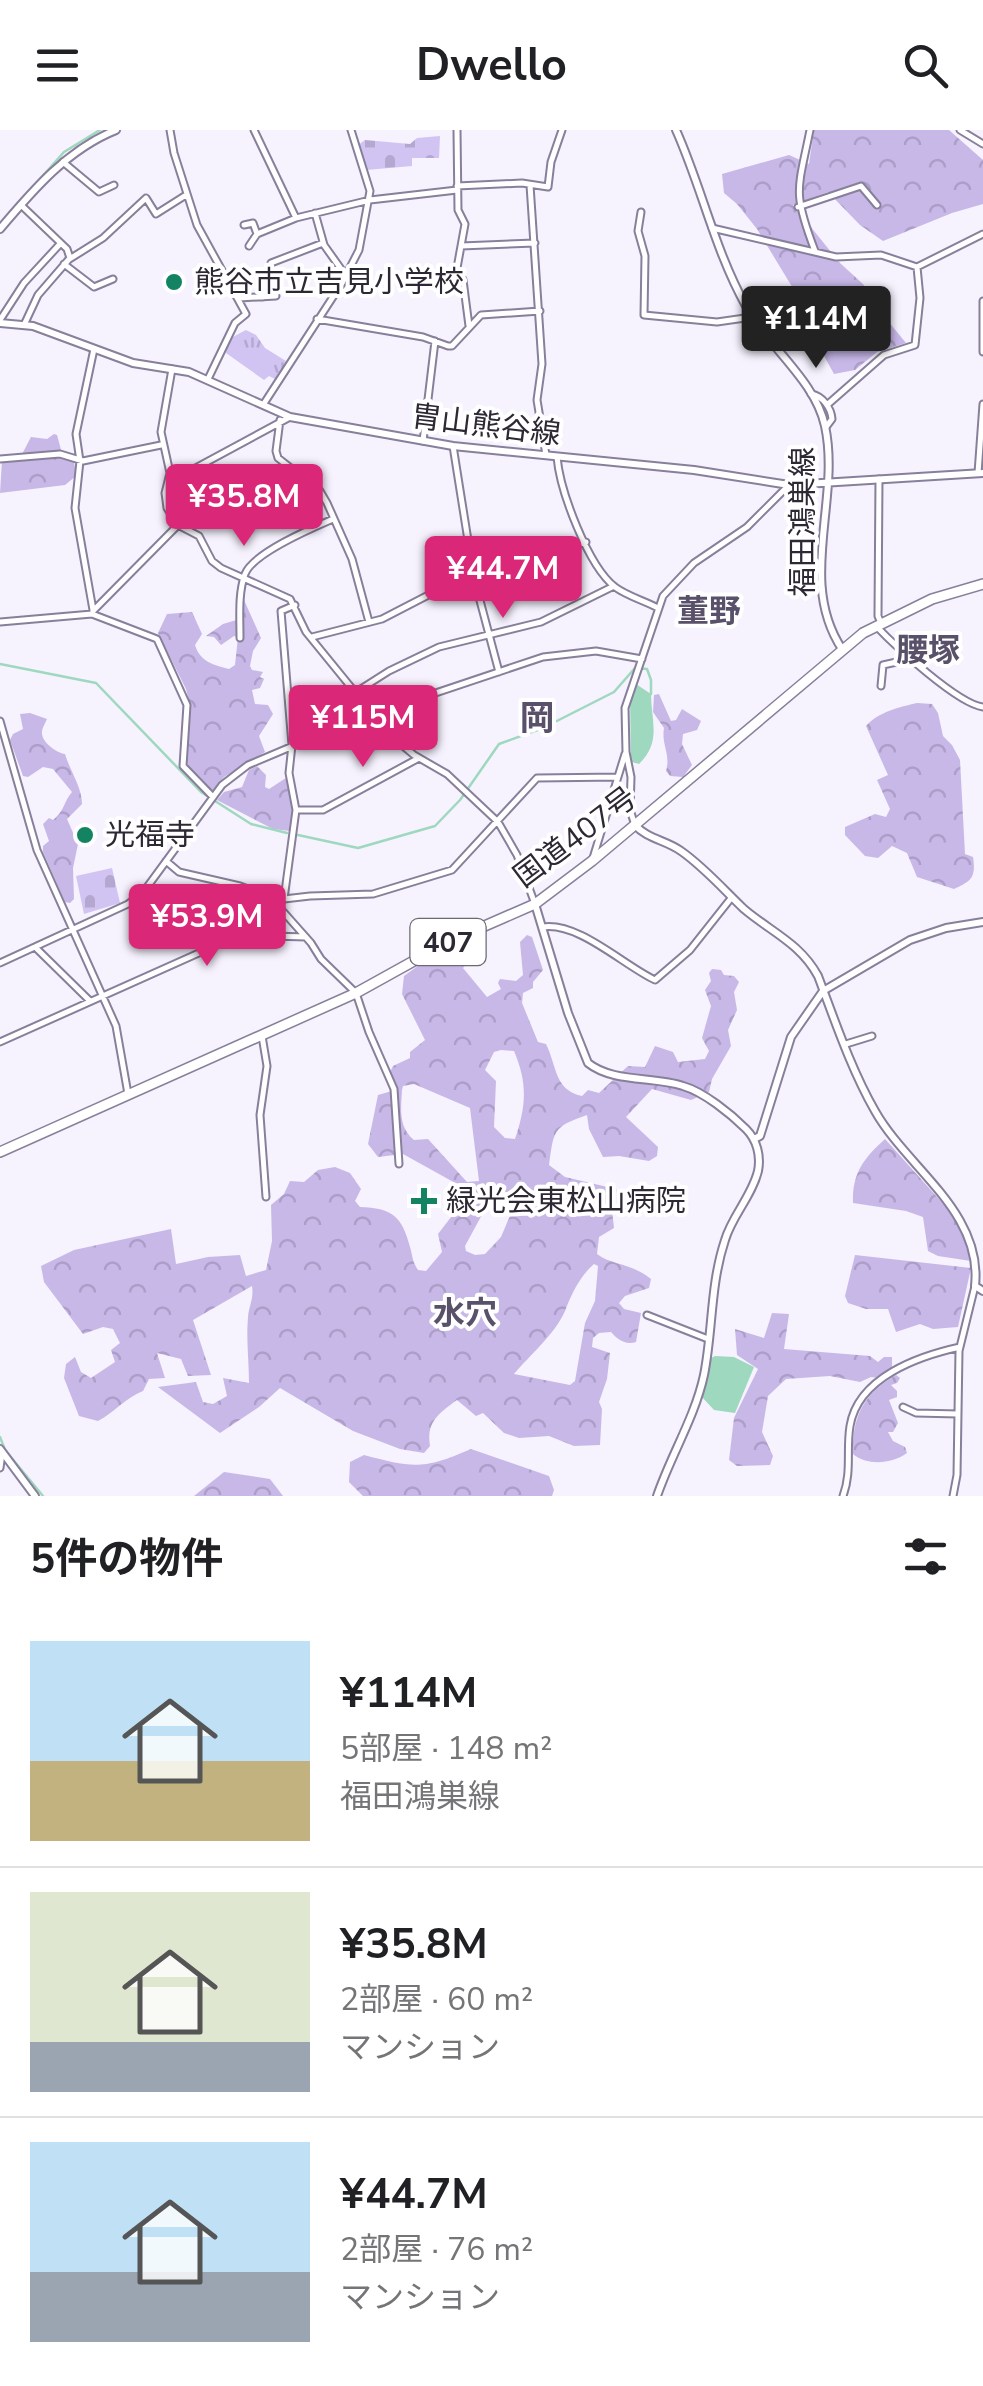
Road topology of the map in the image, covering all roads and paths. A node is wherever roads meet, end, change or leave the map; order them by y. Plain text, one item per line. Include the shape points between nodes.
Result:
1 (116, 130) edge
2 (254, 130) edge
3 (350, 130) edge
4 (458, 130) edge
5 (562, 130) edge
6 (676, 130) edge
7 (810, 130) edge
8 (960, 130) edge
9 (171, 131) edge
10 (983, 144) edge
11 (63, 162) junction
12 (530, 185) junction
13 (114, 186) dead end
14 (457, 188) junction
15 (186, 194) junction
16 (370, 200) junction
17 (21, 205) junction
18 (877, 205) dead end
19 (798, 207) junction
20 (640, 212) dead end
21 (315, 213) junction
22 (296, 218) junction
23 (244, 225) dead end
24 (712, 228) junction
25 (0, 229) edge
26 (258, 234) junction
27 (983, 234) edge
28 (61, 243) junction
29 (323, 243) junction
30 (535, 243) junction
31 (248, 246) dead end
32 (461, 246) junction
33 (815, 251) junction
34 (66, 262) junction
35 (271, 264) dead end
36 (916, 267) junction
37 (346, 276) junction
38 (113, 280) dead end
39 (263, 280) dead end
40 (276, 296) dead end
41 (263, 297) junction
42 (239, 298) junction
43 (983, 302) edge
44 (540, 312) junction
45 (752, 317) junction
46 (318, 319) junction
47 (0, 322) edge
48 (24, 324) junction
49 (468, 326) junction
50 (435, 341) junction
51 (94, 350) junction
52 (983, 352) edge
53 (172, 370) junction
54 (208, 379) junction
55 (810, 394) junction
56 (983, 404) edge
57 (262, 405) junction
58 (827, 405) junction
59 (290, 417) junction
60 (280, 420) junction
61 (826, 427) junction
62 (423, 441) junction
63 (162, 444) junction
64 (453, 446) junction
65 (546, 455) junction
66 (556, 456) junction
67 (0, 459) edge
68 (80, 461) junction
69 (980, 473) edge
70 (170, 478) junction
71 (879, 479) junction
72 (830, 482) junction
73 (790, 485) junction
74 (333, 519) junction
75 (178, 525) junction
76 (586, 542) junction
77 (474, 578) junction
78 (244, 580) junction
79 (983, 584) edge
80 (614, 586) junction
81 (295, 605) junction
82 (658, 608) junction
83 (92, 612) junction
84 (0, 622) edge
85 (368, 622) junction
86 (878, 624) junction
87 (488, 634) junction
88 (310, 637) junction
89 (240, 638) dead end
90 (842, 649) junction
91 (910, 658) junction
92 (642, 659) junction
93 (499, 672) junction
94 (881, 686) dead end
95 (356, 692) junction
96 (983, 707) edge
97 (374, 716) junction
98 (0, 720) edge
99 (292, 746) junction
100 (626, 752) junction
101 (419, 758) junction
102 (618, 777) junction
103 (213, 797) junction
104 (296, 810) junction
105 (498, 822) junction
106 (634, 825) junction
107 (166, 861) junction
108 (592, 861) junction
109 (732, 897) junction
110 (281, 902) junction
111 (535, 904) junction
112 (983, 922) edge
113 (543, 927) junction
114 (73, 930) junction
115 (306, 937) junction
116 (35, 948) junction
117 (0, 963) edge
118 (824, 991) junction
119 (356, 993) junction
120 (103, 996) junction
121 (90, 1002) junction
122 (262, 1036) junction
123 (872, 1036) dead end
124 (0, 1042) edge
125 (846, 1044) junction
126 (128, 1094) junction
127 (754, 1140) junction
128 (0, 1151) edge
129 (399, 1164) dead end
130 (266, 1197) dead end
131 (975, 1286) junction
132 (983, 1292) edge
133 (646, 1315) dead end
134 (708, 1339) junction
135 (960, 1347) junction
136 (904, 1406) dead end
137 (958, 1414) junction
138 (1, 1451) edge
139 (0, 1468) edge
140 (35, 1496) edge
141 (657, 1496) edge
142 (843, 1496) edge
143 (953, 1496) edge

1 - 11 street
2 - 22 street
3 - 16 street
4 - 14 street
5 - 12 street via 548,187
6 - 24 street, 福田鴻巣線
7 - 19 street
8 - 10 street
9 - 15 street
11 - 13 street via 100,192
11 - 17 street
12 - 14 street
12 - 30 street
14 - 16 street
14 - 32 street via 466,224
15 - 34 street via 156,214 146,198
15 - 42 street
16 - 21 street
16 - 37 street
17 - 25 street
17 - 28 street
18 - 19 street via 861,186
19 - 33 street
20 - 45 street via 644,315 717,322
21 - 22 street
21 - 29 street
22 - 26 street
23 - 26 street via 253,223
24 - 33 street
24 - 45 street, 福田鴻巣線
26 - 31 street
27 - 36 street
28 - 34 street
28 - 47 street
29 - 35 street
29 - 37 street
30 - 32 street
30 - 44 street
32 - 49 street via 457,268
33 - 36 street via 881,255
34 - 38 street via 94,287
34 - 48 street via 38,294
36 - 58 street via 914,345 884,355
37 - 46 street
39 - 41 street
40 - 41 street
41 - 42 street
42 - 54 street via 246,314 234,323
43 - 52 street
44 - 49 street via 480,315
44 - 65 street via 537,400
45 - 55 street, 福田鴻巣線
46 - 50 street
46 - 57 street
47 - 48 street, 胄山熊谷線
48 - 51 street, 胄山熊谷線
49 - 50 street via 452,346
50 - 62 street
51 - 53 street, 胄山熊谷線
51 - 68 street via 76,434
53 - 54 street, 胄山熊谷線
53 - 63 street
54 - 57 street, 胄山熊谷線
55 - 58 street
55 - 61 street, 福田鴻巣線
56 - 69 street
57 - 59 street, 胄山熊谷線
58 - 61 street via 832,420
59 - 60 street
59 - 62 street, 胄山熊谷線
60 - 70 street
60 - 74 street via 278,458 320,491
61 - 72 street, 福田鴻巣線
62 - 64 street, 胄山熊谷線
63 - 68 street
63 - 70 street
64 - 65 street, 胄山熊谷線
64 - 77 street
65 - 66 street, 胄山熊谷線
66 - 73 street, 胄山熊谷線
66 - 76 street
67 - 68 street via 60,454
68 - 83 street via 75,508
69 - 71 street, 胄山熊谷線
70 - 75 street via 167,508
71 - 72 street, 胄山熊谷線
71 - 86 street
72 - 73 street, 胄山熊谷線
72 - 90 street, 福田鴻巣線 via 821,584
73 - 82 street via 747,527 680,575
74 - 78 street via 280,544
74 - 85 street via 355,566
75 - 78 street via 199,536 212,561
75 - 83 street
76 - 77 street
76 - 80 street
77 - 85 street
77 - 87 street
78 - 81 street via 284,594
78 - 89 street
79 - 86 highway, 国道407号 / 407 via 932,598
80 - 82 street
80 - 87 street via 542,622
81 - 88 street
81 - 99 street via 281,611
82 - 92 street
83 - 84 street
83 - 103 street via 157,639 187,705 183,766
85 - 88 street
86 - 90 highway, 国道407号 / 407
86 - 91 street
87 - 93 street
87 - 95 street via 439,646
88 - 95 street
90 - 106 highway, 国道407号 / 407
91 - 94 street via 883,664
91 - 96 street via 970,705
92 - 93 street via 575,652
92 - 100 street via 625,708
93 - 97 street
95 - 97 street
97 - 99 street
97 - 101 street
98 - 114 street via 36,850
99 - 103 street via 248,765
99 - 104 street
100 - 102 street
100 - 106 street
101 - 104 street via 323,810
101 - 105 street via 448,774
102 - 105 street via 537,778
102 - 108 street
103 - 107 street
104 - 110 street
105 - 110 street via 452,870 374,894
105 - 111 street
106 - 108 highway, 国道407号 / 407
106 - 109 street via 684,853
107 - 110 street via 178,872
107 - 114 street via 142,894
108 - 111 highway, 国道407号 / 407
109 - 113 street via 690,950 654,980 592,941
109 - 118 street via 799,950
110 - 115 street
111 - 113 street
111 - 119 highway, 国道407号 / 407
112 - 118 street via 910,940
113 - 127 street via 588,1063 691,1089
114 - 116 street
114 - 120 street
115 - 119 street
115 - 120 street via 244,934
116 - 117 street
116 - 121 street
118 - 125 street
118 - 127 street via 791,1037
119 - 122 highway, 国道407号 / 407
119 - 129 street via 394,1089
120 - 121 street
120 - 126 street via 121,1043
121 - 124 street
122 - 126 highway, 国道407号 / 407
122 - 130 street
123 - 125 street
125 - 131 street via 881,1120 968,1230
126 - 128 highway, 国道407号 / 407
127 - 134 street via 758,1171 724,1242
131 - 132 street
131 - 135 street
133 - 134 street
134 - 141 street via 696,1404
135 - 137 street
135 - 142 street via 902,1365 858,1405
136 - 137 street via 916,1414
137 - 143 street
138 - 139 street
138 - 140 street

